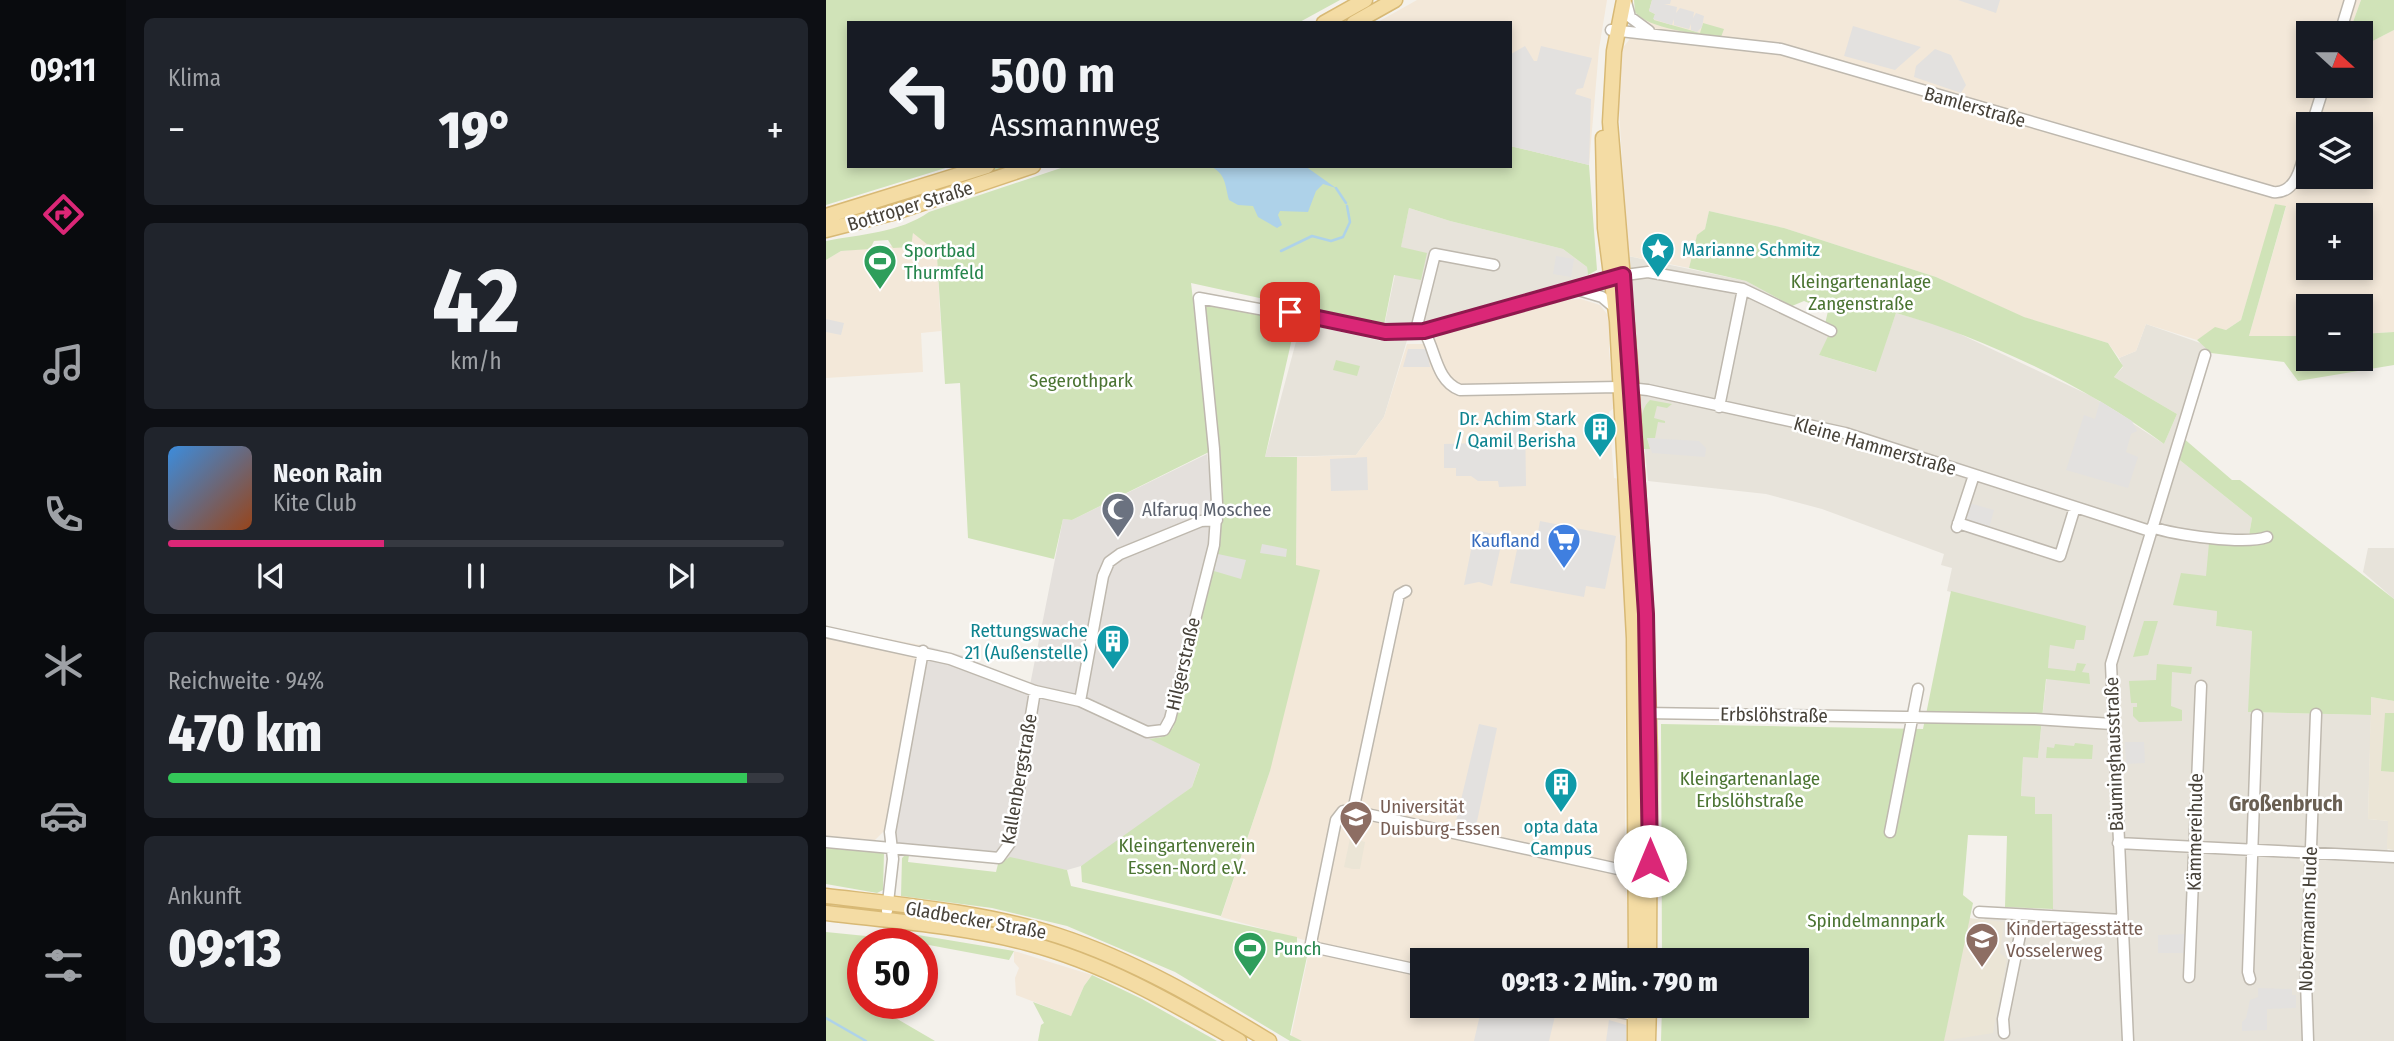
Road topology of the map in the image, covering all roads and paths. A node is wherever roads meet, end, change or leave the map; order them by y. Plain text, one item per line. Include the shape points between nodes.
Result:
1 (1365, 0) edge
2 (1395, 0) edge
3 (1617, 0) edge
4 (1625, 0) edge
5 (2350, 0) edge
6 (1328, 21) edge
7 (1358, 21) edge
8 (2344, 21) edge
9 (1651, 33) junction
10 (1613, 34) junction
11 (981, 168) edge
12 (1026, 168) edge
13 (2296, 175) edge
14 (826, 216) edge
15 (826, 230) edge
16 (1494, 265) dead end
17 (1617, 276) junction
18 (1572, 288) junction
19 (1742, 289) junction
20 (1615, 308) junction
21 (1420, 331) junction
22 (1831, 331) dead end
23 (2205, 355) dead end
24 (1619, 387) junction
25 (1719, 407) junction
26 (1974, 475) junction
27 (2075, 507) junction
28 (1217, 520) junction
29 (2151, 529) junction
30 (2267, 537) dead end
31 (1406, 591) dead end
32 (826, 632) edge
33 (923, 651) junction
34 (2201, 686) dead end
35 (1918, 689) dead end
36 (1035, 691) junction
37 (1080, 701) junction
38 (1643, 713) junction
39 (2316, 714) dead end
40 (2257, 715) dead end
41 (1913, 718) junction
42 (2112, 724) junction
43 (1353, 811) junction
44 (1890, 832) dead end
45 (826, 842) edge
46 (2118, 843) junction
47 (2195, 846) junction
48 (892, 847) junction
49 (2252, 849) junction
50 (2310, 852) junction
51 (2394, 857) edge
52 (1636, 873) junction
53 (1650, 885) junction
54 (826, 896) edge
55 (888, 905) junction
56 (1979, 912) dead end
57 (826, 913) edge
58 (2024, 915) junction
59 (2122, 919) junction
60 (887, 920) junction
61 (1636, 948) edge
62 (1649, 948) edge
63 (1410, 968) edge
64 (2189, 977) dead end
65 (2250, 979) dead end
66 (1640, 1018) edge
67 (1644, 1018) edge
68 (2004, 1033) dead end
69 (1239, 1041) edge
70 (1269, 1041) edge
71 (1635, 1041) edge
72 (1648, 1041) edge
73 (2128, 1041) edge
74 (2308, 1041) edge

1 - 6 main road
2 - 7 main road
3 - 10 main road
4 - 9 street via 1630,18
4 - 10 main road
5 - 8 street
9 - 10 street, Bamlerstraße
9 - 13 street, Bamlerstraße via 1781,49 2266,191 2282,193
10 - 17 main road via 1610,122
11 - 14 main road, Bottroper Straße
12 - 15 main road, Bottroper Straße via 896,212
16 - 21 street via 1435,254
17 - 18 street
17 - 19 street via 1648,272
17 - 20 main road
17 - 24 main road
18 - 20 street via 1602,297
18 - 21 street
19 - 22 street
19 - 25 street
20 - 24 main road
21 - 24 street, Kleine Hammerstraße via 1442,376 1460,390
21 - 28 street, Hilgerstraße via 1385,332 1210,298 1198,300 1213,432
23 - 29 street, Bäuminghausstraße
24 - 25 street, Kleine Hammerstraße
24 - 38 main road
25 - 26 street, Kleine Hammerstraße via 1845,433
26 - 27 street, Kleine Hammerstraße
26 - 27 street via 1958,525 2060,556
27 - 29 street, Kleine Hammerstraße
28 - 37 street via 1201,520 1109,562
28 - 37 street, Hilgerstraße via 1168,726 1160,732 1147,732
29 - 30 street, Kleine Hammerstraße
29 - 42 street, Bäuminghausstraße via 2111,664
31 - 43 street via 1399,596
32 - 33 street, Hilgerstraße
33 - 36 street, Hilgerstraße
33 - 48 street via 892,820
34 - 47 street, Kämmereihude
35 - 41 street
36 - 37 street, Hilgerstraße
36 - 48 street, Kallenbergstraße via 1007,851 989,859
38 - 41 street, Erbslöhstraße
38 - 52 main road
38 - 53 main road
39 - 50 street, Nobermanns Hude
40 - 49 street
41 - 42 street, Erbslöhstraße
41 - 44 street
42 - 46 street, Bäuminghausstraße
43 - 52 street
43 - 63 street via 1343,811 1336,820 1311,943
45 - 48 street, Kallenbergstraße
46 - 47 street
46 - 59 street, Bäuminghausstraße
47 - 49 street
47 - 64 street, Kämmereihude
48 - 55 street
49 - 50 street
49 - 65 street
50 - 51 street
50 - 74 street, Nobermanns Hude via 2305,981
52 - 53 main road
52 - 61 main road
53 - 62 main road
54 - 55 main road, Gladbecker Straße
55 - 60 street
55 - 70 main road, Gladbecker Straße via 988,919 1078,943 1182,988
56 - 58 street
57 - 60 main road, Gladbecker Straße
58 - 59 street
58 - 68 street
59 - 73 street, Bäuminghausstraße
60 - 69 main road, Gladbecker Straße via 997,936 1070,956 1143,987
66 - 71 main road
67 - 72 main road

